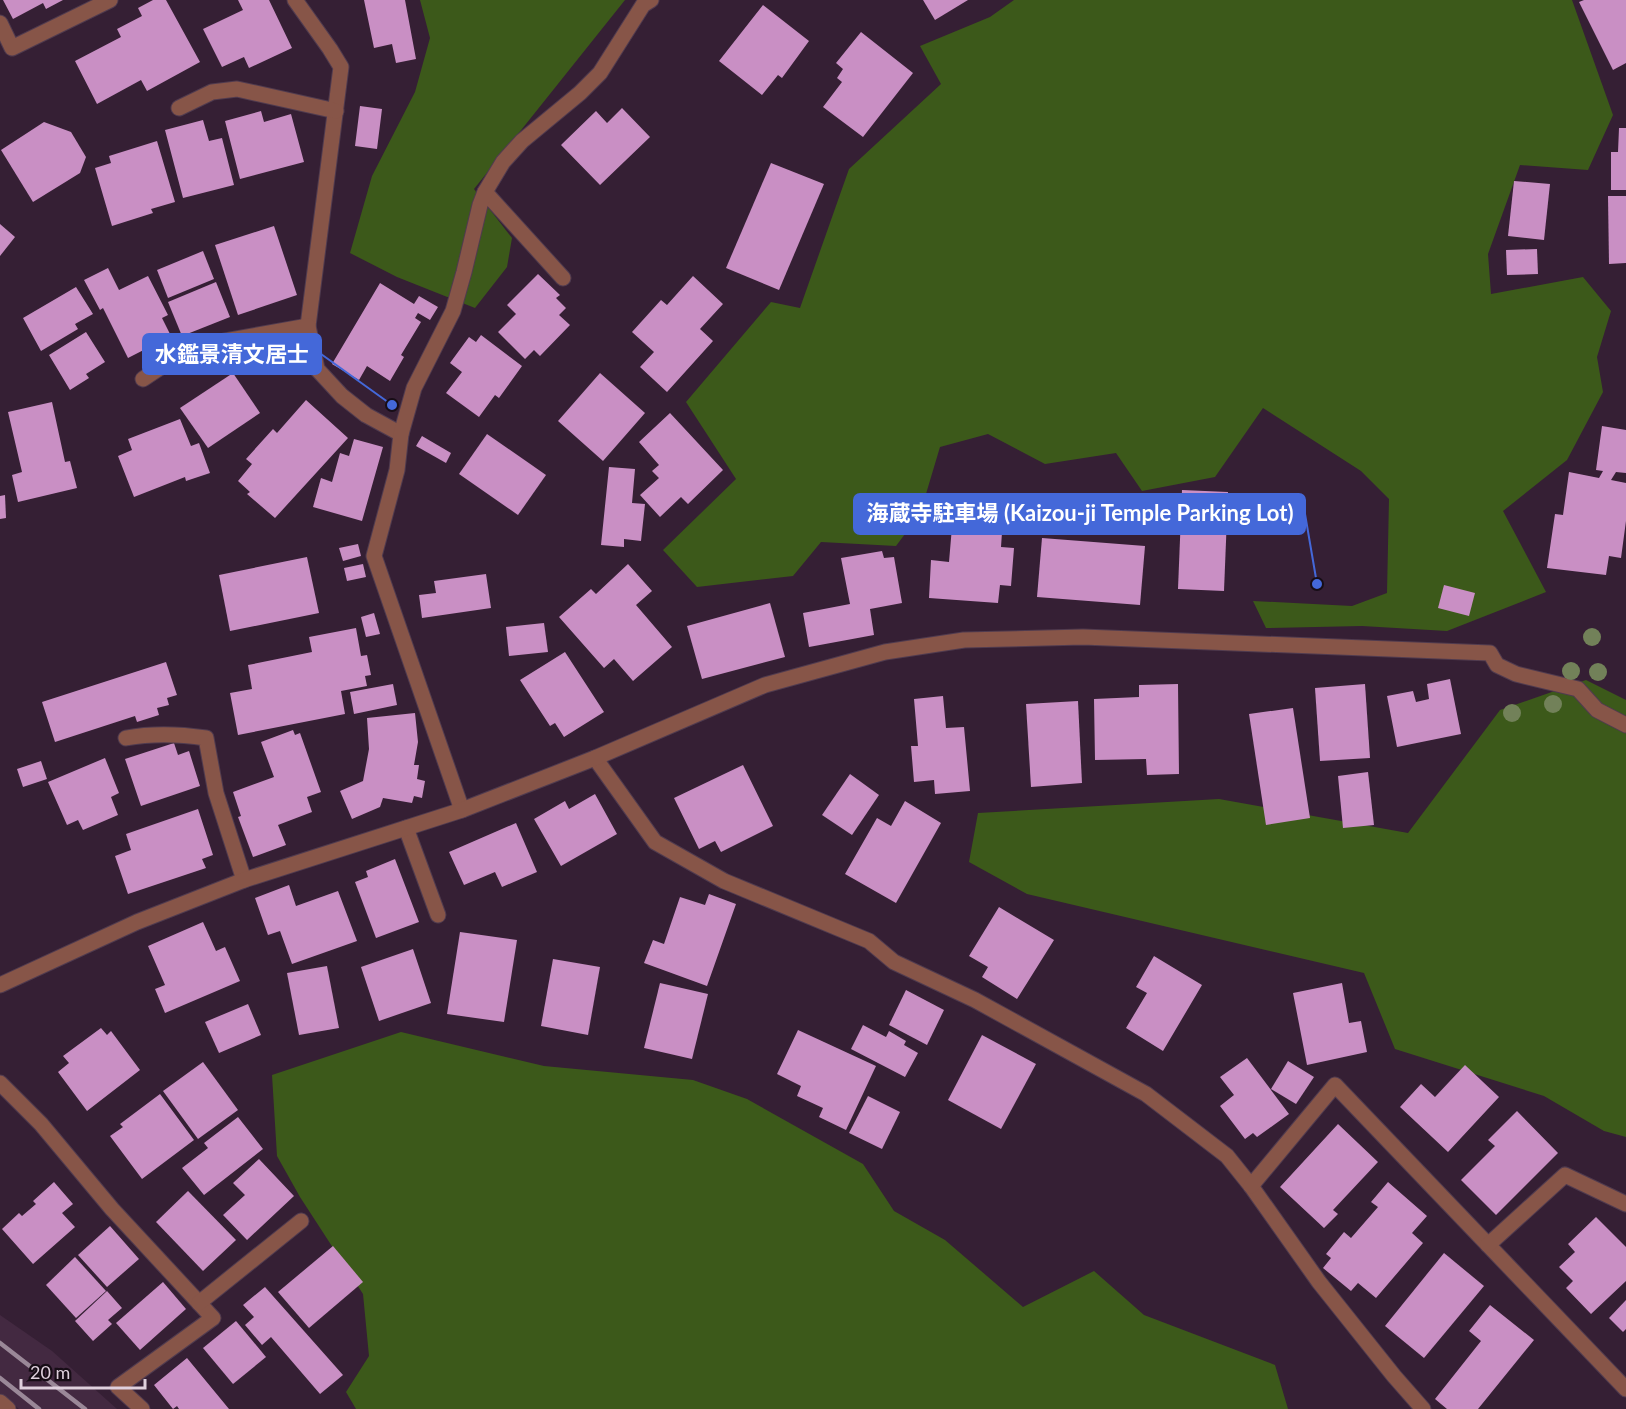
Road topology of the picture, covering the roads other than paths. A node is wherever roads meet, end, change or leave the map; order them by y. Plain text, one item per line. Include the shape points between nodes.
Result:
1 (111, 0) edge
2 (295, 0) edge
3 (651, 0) edge
4 (0, 23) edge
5 (179, 108) dead end
6 (336, 111) junction
7 (485, 192) junction
8 (563, 278) dead end
9 (308, 326) junction
10 (143, 379) dead end
11 (401, 434) junction
12 (1626, 725) edge
13 (126, 738) dead end
14 (595, 758) junction
15 (462, 810) junction
16 (406, 828) junction
17 (244, 880) junction
18 (438, 915) dead end
19 (0, 985) edge
20 (0, 1083) edge
21 (1251, 1186) junction
22 (1626, 1204) edge
23 (301, 1221) dead end
24 (1488, 1245) junction
25 (199, 1303) junction
26 (1626, 1389) edge
27 (0, 1402) edge
28 (8, 1409) edge
29 (142, 1409) edge
30 (1423, 1409) edge

1 - 4 street via 12,48
2 - 6 street via 341,67
3 - 7 street via 643,6 600,73 522,141 503,162
5 - 6 street via 212,92 237,89
6 - 9 street
7 - 8 street
7 - 11 street via 453,311 414,388
9 - 10 street via 190,347
9 - 11 street via 317,369 366,415
11 - 15 street via 397,470 374,556
12 - 14 street via 1597,710 1578,689 1516,674 1497,665 1490,653 1083,637 963,640 885,652 765,685
13 - 17 street via 183,734 206,738 216,793
14 - 15 street
14 - 21 street via 656,842 724,880 869,941 894,962 975,1000 1146,1094 1227,1156
15 - 16 street
16 - 17 street
16 - 18 street
17 - 19 street via 137,922
20 - 25 street
21 - 24 street via 1335,1085
21 - 30 street via 1319,1282
22 - 24 street via 1565,1174
23 - 25 street
24 - 26 street
25 - 29 street via 213,1318 118,1387
27 - 28 street

